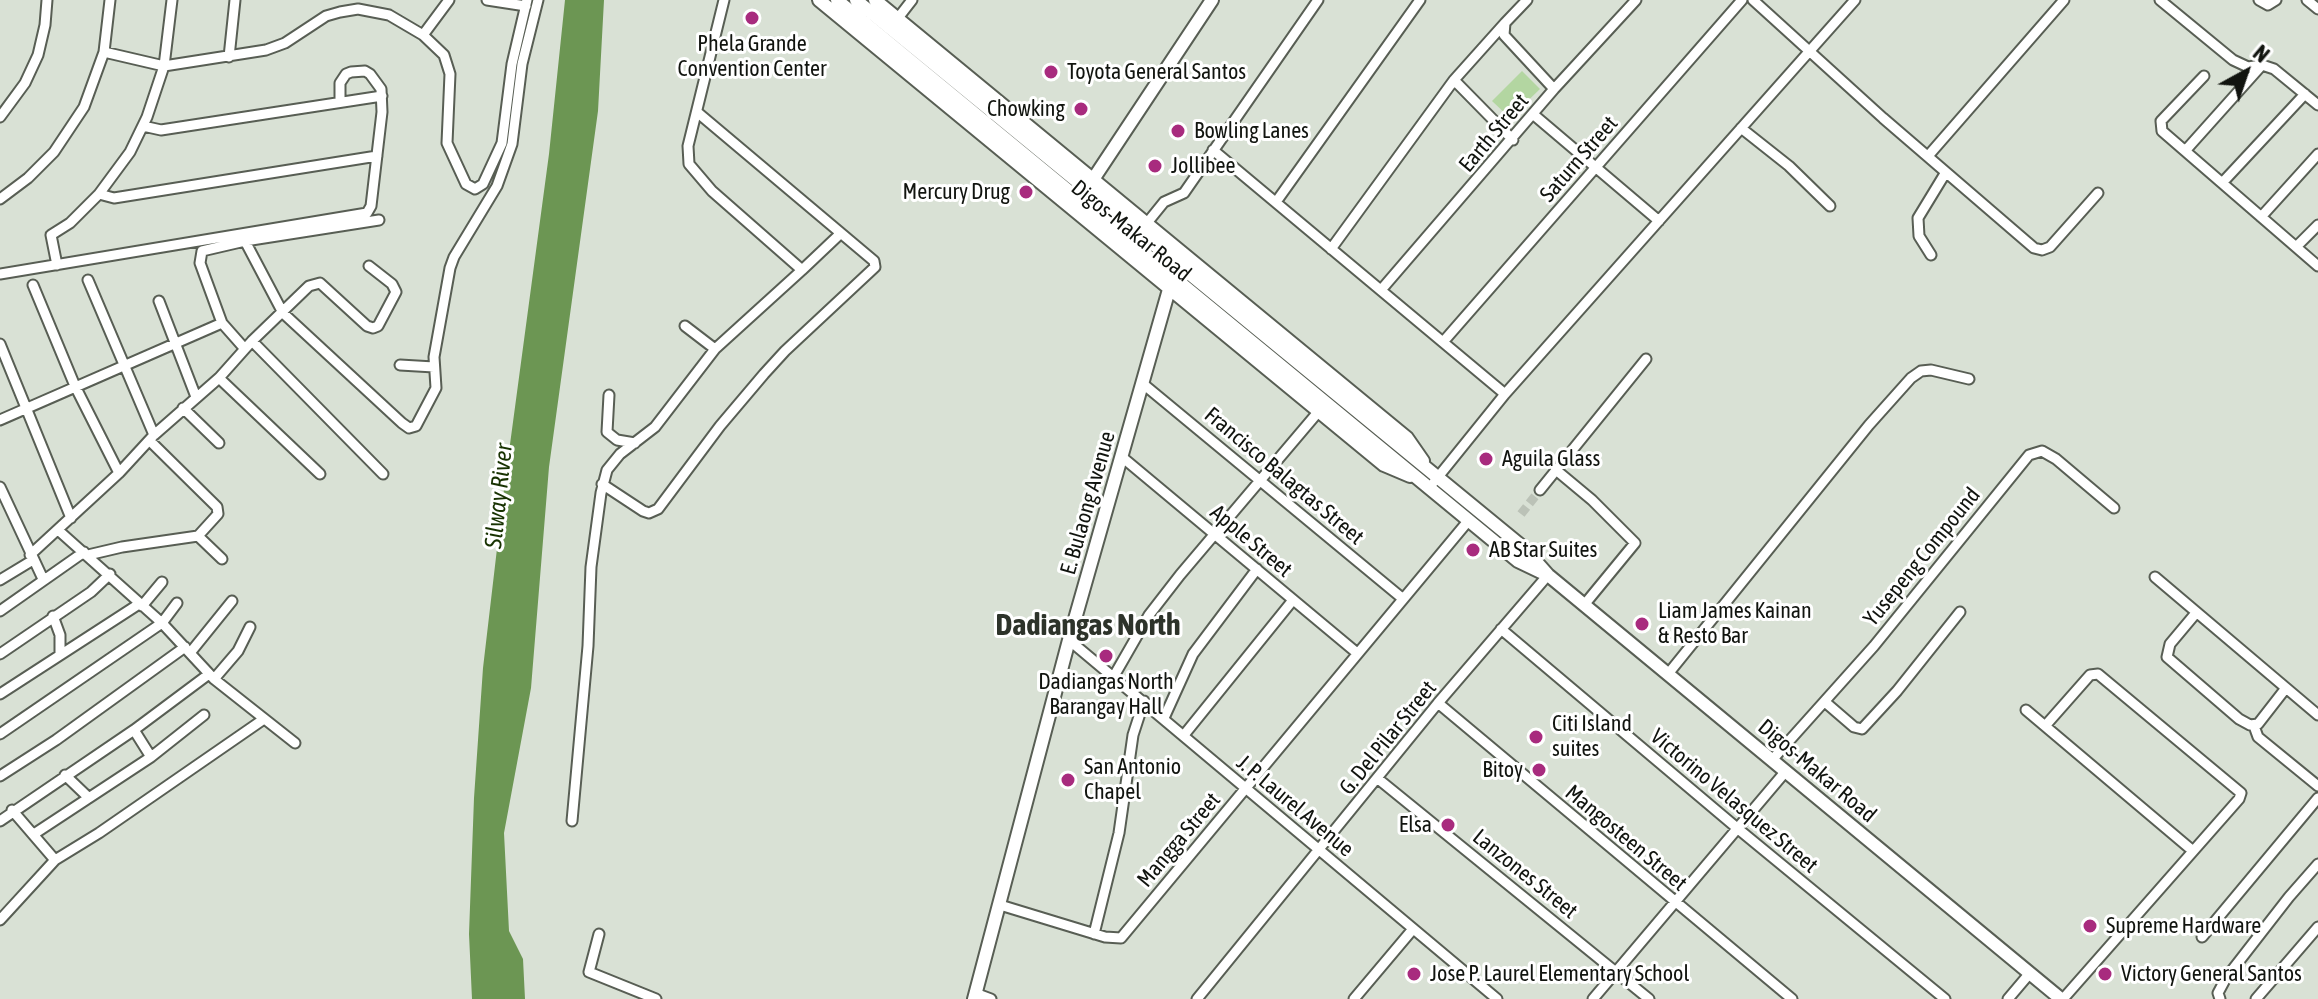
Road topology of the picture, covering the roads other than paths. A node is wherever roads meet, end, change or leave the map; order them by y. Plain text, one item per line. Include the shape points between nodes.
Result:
1 (47, 0) edge
2 (110, 0) edge
3 (172, 0) edge
4 (235, 0) edge
5 (449, 0) edge
6 (487, 0) edge
7 (538, 0) edge
8 (724, 0) edge
9 (819, 0) edge
10 (837, 0) edge
11 (856, 0) edge
12 (875, 0) edge
13 (912, 0) edge
14 (1212, 0) edge
15 (1318, 0) edge
16 (1420, 0) edge
17 (1527, 0) edge
18 (1636, 0) edge
19 (1742, 0) edge
20 (1753, 0) edge
21 (1855, 0) edge
22 (2064, 0) edge
23 (2160, 0) edge
24 (2259, 0) edge
25 (2276, 0) edge
26 (2307, 0) edge
27 (527, 3) edge
28 (358, 5) edge
29 (2318, 9) edge
30 (898, 18) junction
31 (1505, 23) junction
32 (423, 35) junction
33 (1809, 51) junction
34 (104, 52) junction
35 (229, 57) junction
36 (2262, 65) junction
37 (164, 66) junction
38 (2204, 76) dead end
39 (1454, 80) junction
40 (1554, 89) junction
41 (2305, 94) junction
42 (382, 96) junction
43 (340, 102) junction
44 (2318, 105) edge
45 (697, 112) junction
46 (1534, 115) junction
47 (0, 117) edge
48 (143, 126) junction
49 (1741, 128) junction
50 (1513, 140) junction
51 (1213, 150) junction
52 (2185, 151) junction
53 (2318, 154) edge
54 (377, 156) junction
55 (1928, 156) junction
56 (1595, 167) junction
57 (1946, 172) junction
58 (1093, 179) junction
59 (2222, 183) junction
60 (2098, 193) dead end
61 (99, 194) junction
62 (0, 199) edge
63 (1276, 202) junction
64 (1830, 206) dead end
65 (1073, 209) junction
66 (2261, 217) junction
67 (379, 220) dead end
68 (1659, 221) junction
69 (1147, 223) junction
70 (2318, 225) edge
71 (840, 234) junction
72 (245, 241) junction
73 (2296, 247) junction
74 (1331, 249) junction
75 (1180, 251) junction
76 (1931, 255) dead end
77 (57, 265) junction
78 (369, 266) dead end
79 (2318, 266) edge
80 (802, 270) junction
81 (0, 274) edge
82 (88, 280) dead end
83 (33, 285) dead end
84 (1168, 288) junction
85 (1381, 290) junction
86 (159, 301) dead end
87 (283, 313) junction
88 (222, 323) junction
89 (685, 326) dead end
90 (1443, 342) junction
91 (174, 343) junction
92 (0, 344) edge
93 (248, 345) junction
94 (715, 349) junction
95 (1646, 359) dead end
96 (124, 365) junction
97 (400, 365) dead end
98 (434, 367) junction
99 (219, 378) junction
100 (1969, 379) dead end
101 (1142, 383) junction
102 (75, 386) junction
103 (1505, 394) junction
104 (609, 395) dead end
105 (196, 397) junction
106 (183, 408) junction
107 (26, 410) junction
108 (1319, 411) junction
109 (0, 420) edge
110 (152, 438) junction
111 (219, 443) dead end
112 (636, 443) junction
113 (1122, 457) junction
114 (1556, 470) junction
115 (119, 473) junction
116 (320, 474) dead end
117 (383, 474) dead end
118 (1261, 480) junction
119 (1431, 480) junction
120 (602, 484) junction
121 (0, 487) edge
122 (1540, 490) tunnel mouth
123 (2114, 508) dead end
124 (71, 518) junction
125 (1469, 520) junction
126 (58, 530) junction
127 (1214, 534) junction
128 (198, 536) junction
129 (86, 553) junction
130 (32, 557) junction
131 (222, 559) dead end
132 (1257, 569) junction
133 (110, 574) junction
134 (1548, 575) junction
135 (2155, 577) dead end
136 (43, 579) junction
137 (0, 580) edge
138 (162, 582) dead end
139 (1402, 598) junction
140 (1293, 600) junction
141 (232, 601) dead end
142 (177, 603) dead end
143 (140, 605) junction
144 (1584, 605) junction
145 (0, 611) edge
146 (1960, 612) dead end
147 (2196, 613) junction
148 (53, 616) junction
149 (162, 623) junction
150 (250, 627) dead end
151 (1501, 629) junction
152 (1069, 640) junction
153 (188, 650) junction
154 (1357, 653) junction
155 (0, 654) edge
156 (60, 655) junction
157 (1668, 674) junction
158 (211, 676) junction
159 (1114, 676) junction
160 (2286, 688) junction
161 (0, 694) edge
162 (1144, 701) junction
163 (1825, 702) junction
164 (1438, 703) junction
165 (2026, 710) dead end
166 (204, 715) dead end
167 (2318, 715) edge
168 (1164, 718) junction
169 (264, 719) junction
170 (2045, 726) junction
171 (2254, 726) junction
172 (134, 730) junction
173 (0, 734) edge
174 (1184, 735) junction
175 (295, 743) dead end
176 (151, 757) junction
177 (1772, 760) junction
178 (1786, 771) junction
179 (65, 775) junction
180 (0, 776) edge
181 (1377, 778) junction
182 (2318, 786) edge
183 (1246, 788) junction
184 (89, 798) junction
185 (2318, 798) edge
186 (5, 813) edge
187 (572, 821) dead end
188 (1737, 828) junction
189 (34, 834) junction
190 (1319, 850) junction
191 (2193, 851) junction
192 (55, 860) junction
193 (2318, 864) edge
194 (1674, 902) junction
195 (1000, 905) junction
196 (0, 920) edge
197 (1413, 929) junction
198 (599, 934) dead end
199 (1094, 934) junction
200 (2316, 934) edge
201 (2202, 937) dead end
202 (1617, 971) junction
203 (2030, 973) junction
204 (974, 996) edge
205 (656, 999) edge
206 (991, 999) edge
207 (1197, 999) edge
208 (1354, 999) edge
209 (1497, 999) edge
210 (1593, 999) edge
211 (1649, 999) edge
212 (1792, 999) edge
213 (1945, 999) edge
214 (2008, 999) edge
215 (2062, 999) edge
216 (2220, 999) edge
217 (2256, 999) edge

1 - 47 street via 32,69
2 - 34 street
3 - 37 street
4 - 35 street
5 - 32 street
6 - 27 street
7 - 98 street via 522,64 512,144 497,186 454,257
8 - 45 street
9 - 65 main road, Digos-Makar Road
10 - 119 main road, Digos-Makar Road
11 - 119 main road, Digos-Makar Road
12 - 30 main road, Digos-Makar Road
13 - 30 street
14 - 58 main road
15 - 51 street
16 - 63 street
17 - 31 street
18 - 40 street, Earth Street
19 - 56 street, Saturn Street
20 - 33 street
21 - 33 street
22 - 55 street
23 - 36 street via 2233,60 2248,67
24 - 25 street via 2268,5
26 - 29 street
27 - 32 street via 512,64 502,143 478,188 466,184 449,149 448,65
28 - 32 street
28 - 35 street via 326,16 275,47
30 - 58 main road, Digos-Makar Road
31 - 39 street
31 - 40 street via 1508,40
33 - 49 street
33 - 55 street
34 - 37 street
34 - 62 street via 84,107 65,138
35 - 37 street
36 - 41 street
36 - 52 street
37 - 48 street
38 - 52 street via 2161,121 2162,131
39 - 50 street
39 - 74 street
40 - 46 street, Earth Street
41 - 44 street
41 - 59 street
42 - 43 street
42 - 43 street via 370,74 351,72 340,83
42 - 54 street
43 - 48 street via 161,130
45 - 71 street
45 - 80 street via 688,146 692,171
46 - 50 street, Earth Street
46 - 56 street
48 - 61 street
49 - 64 street
49 - 68 street
50 - 85 street, Earth Street
51 - 63 street
51 - 69 street via 1181,196 1164,202
52 - 59 street
53 - 66 street
54 - 61 street via 114,198
54 - 77 street via 366,214
55 - 57 street
56 - 68 street
56 - 90 street, Saturn Street
57 - 60 street via 2038,250 2050,247
57 - 76 street via 1918,218 1919,236
58 - 65 main road
58 - 69 main road, Digos-Makar Road
59 - 66 street
61 - 77 street via 51,235
63 - 74 street
65 - 84 main road, Digos-Makar Road
66 - 73 street
67 - 72 street
68 - 103 street
69 - 75 main road, Digos-Makar Road
70 - 73 street
71 - 80 street
71 - 120 street via 874,261 874,270 764,374 663,503 649,513
72 - 87 street
72 - 88 street via 206,250 199,257
73 - 79 street
74 - 85 street
75 - 84 main road, E. Bulaong Avenue
75 - 119 main road, Digos-Makar Road via 1407,438
77 - 81 street
78 - 87 street via 396,292 375,328 316,283
80 - 94 street
82 - 96 street
83 - 102 street
84 - 101 main road, E. Bulaong Avenue
84 - 108 main road, Digos-Makar Road
85 - 90 street
86 - 91 street
87 - 93 street
87 - 98 street via 409,428 418,424 436,388
88 - 91 street
88 - 93 street
89 - 94 street
90 - 103 street
91 - 96 street
91 - 105 street
92 - 107 street
93 - 99 street
93 - 117 street
94 - 112 street via 655,427
95 - 114 street
96 - 102 street
96 - 110 street
97 - 98 street
99 - 105 street
99 - 116 street
100 - 157 street via 1931,370 1911,378
101 - 113 main road, E. Bulaong Avenue
101 - 118 street, Francisco Balagtas Street
102 - 107 street
102 - 115 street
103 - 119 street
104 - 112 street via 607,432
105 - 106 street
106 - 110 street
106 - 111 street
107 - 109 street
107 - 124 street
108 - 118 street
108 - 119 main road, Digos-Makar Road via 1384,465
110 - 115 street
110 - 128 street via 217,507 218,514
112 - 120 street via 613,460
113 - 127 street, Apple Street
113 - 152 main road, E. Bulaong Avenue
114 - 122 street
114 - 144 street via 1635,543
115 - 124 street
118 - 127 street
118 - 139 street, Francisco Balagtas Street
119 - 125 main road, Digos-Makar Road
119 - 134 main road, Digos-Makar Road via 1525,549
120 - 187 street
121 - 130 street
123 - 163 street, Yusepeng Compound via 2056,459 2042,451 2029,455
124 - 126 street
125 - 134 main road, Digos-Makar Road via 1518,561
125 - 139 street, Mangga Street
126 - 129 street
126 - 130 street
127 - 132 street, Apple Street
127 - 159 street via 1149,615
128 - 129 street
128 - 131 street
129 - 133 street
129 - 136 street
130 - 136 street
130 - 137 street
132 - 140 street, Apple Street
132 - 168 street via 1193,654
133 - 143 street
133 - 148 street
134 - 144 main road, Digos-Makar Road
134 - 151 street, G. Del Pilar Street
135 - 147 street
136 - 145 street
138 - 143 street
139 - 154 street, Mangga Street
140 - 154 street, Apple Street
140 - 174 street
141 - 153 street
142 - 149 street
143 - 149 street
143 - 156 street
144 - 157 main road, Digos-Makar Road
146 - 163 street via 1862,729
147 - 160 street
147 - 171 street via 2170,644 2167,657
148 - 155 street
148 - 156 street
149 - 153 street
149 - 173 street
150 - 158 street via 238,651
151 - 164 street, G. Del Pilar Street
151 - 188 street, Victorino Velasquez Street
152 - 159 street, J. P. Laurel Avenue
152 - 195 main road, E. Bulaong Avenue
153 - 158 street
153 - 180 street
154 - 183 street, Mangga Street
156 - 161 street
157 - 177 main road, Digos-Makar Road
158 - 169 street
158 - 172 street
159 - 162 street, J. P. Laurel Avenue
160 - 167 street
160 - 171 street
162 - 168 street, J. P. Laurel Avenue
162 - 199 street
163 - 177 street, Yusepeng Compound
164 - 181 street, G. Del Pilar Street
164 - 194 street, Mangosteen Street
165 - 170 street
166 - 176 street
168 - 174 street, J. P. Laurel Avenue
169 - 175 street
169 - 192 street
170 - 191 street
170 - 191 street via 2090,675 2098,674 2237,788 2239,799
171 - 182 street via 2258,737
172 - 176 street
172 - 179 street
174 - 183 street, J. P. Laurel Avenue
176 - 184 street
177 - 178 main road, Digos-Makar Road
178 - 188 street
178 - 203 main road, Digos-Makar Road
179 - 184 street
179 - 186 street
181 - 190 street, G. Del Pilar Street
181 - 202 street, Lanzones Street
183 - 190 street, J. P. Laurel Avenue
183 - 199 street, Mangga Street via 1121,938
184 - 189 street
185 - 201 street
186 - 189 street
188 - 194 street
188 - 213 street, Victorino Velasquez Street
189 - 192 street
190 - 197 street, J. P. Laurel Avenue
190 - 207 street, G. Del Pilar Street
191 - 215 street
192 - 196 street
193 - 216 street via 2226,978
194 - 202 street
194 - 212 street, Mangosteen Street
195 - 199 street, Mangga Street
195 - 204 main road, E. Bulaong Avenue
197 - 208 street
197 - 209 street, J. P. Laurel Avenue
198 - 205 street via 589,972
200 - 217 street
202 - 210 street
202 - 211 street, Lanzones Street
203 - 214 street
203 - 215 main road, Digos-Makar Road
204 - 206 street

